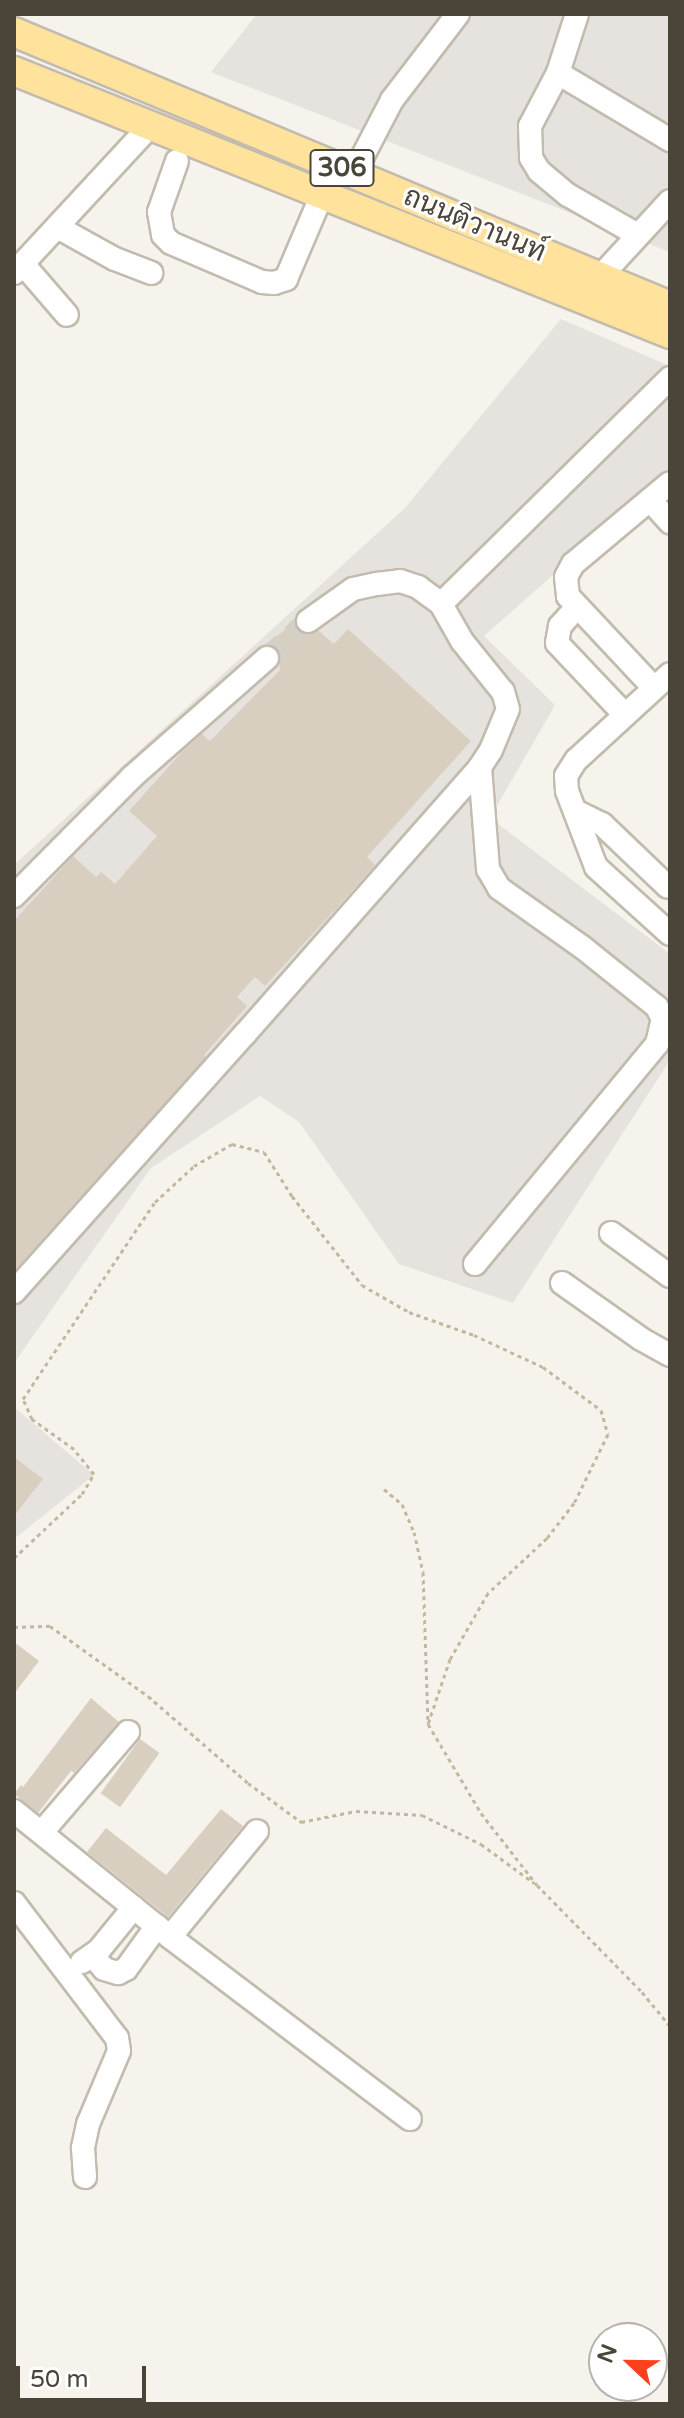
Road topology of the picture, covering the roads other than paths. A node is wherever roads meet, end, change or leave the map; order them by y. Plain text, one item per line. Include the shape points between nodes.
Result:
1 (458, 14) edge
2 (577, 14) edge
3 (14, 32) edge
4 (14, 71) edge
5 (558, 73) junction
6 (163, 92) junction
7 (149, 127) junction
8 (670, 140) edge
9 (177, 161) dead end
10 (354, 173) junction
11 (321, 197) junction
12 (668, 207) edge
13 (59, 228) junction
14 (636, 234) junction
15 (19, 269) edge
16 (151, 273) dead end
17 (600, 277) junction
18 (67, 315) dead end
19 (666, 326) edge
20 (670, 378) edge
21 (670, 483) edge
22 (650, 500) junction
23 (670, 522) edge
24 (441, 604) junction
25 (577, 607) junction
26 (308, 621) tunnel mouth
27 (267, 658) tunnel mouth
28 (662, 681) edge
29 (625, 715) junction
30 (480, 767) junction
31 (575, 811) junction
32 (669, 886) edge
33 (14, 896) edge
34 (645, 912) junction
35 (670, 934) edge
36 (611, 1233) dead end
37 (475, 1264) dead end
38 (670, 1276) edge
39 (562, 1283) dead end
40 (14, 1292) edge
41 (670, 1355) edge
42 (128, 1732) dead end
43 (14, 1811) edge
44 (257, 1831) dead end
45 (42, 1832) junction
46 (134, 1907) junction
47 (16, 1908) edge
48 (164, 1931) junction
49 (92, 1955) junction
50 (68, 1971) junction
51 (410, 2119) dead end
52 (85, 2177) dead end

1 - 10 street via 392,100
2 - 5 street
3 - 6 main road, ถนนติวานนท์ / 306
4 - 7 main road, ถนนติวานนท์ / 306
5 - 8 street
5 - 14 street via 530,126 531,158 568,195
6 - 7 main road
6 - 10 main road, ถนนติวานนท์ / 306
7 - 11 main road, ถนนติวานนท์ / 306
7 - 13 street
9 - 11 street via 159,212 163,235 262,282 286,279
10 - 17 main road, ถนนติวานนท์ / 306
11 - 19 main road, ถนนติวานนท์ / 306
12 - 14 street
13 - 15 street
13 - 16 street
14 - 17 street
15 - 18 street
17 - 19 main road, ถนนติวานนท์ / 306
20 - 24 street
21 - 22 street
22 - 23 street
22 - 25 street via 573,564 565,586
24 - 26 street via 400,581 353,589
24 - 30 street via 462,641 491,673 508,709
25 - 28 street
25 - 29 street via 560,626 557,643
27 - 33 street via 132,777
28 - 29 street
29 - 31 street via 566,776
30 - 37 street via 488,869 499,888 582,947 657,1007 663,1019 657,1044
30 - 40 street
31 - 32 street via 602,824
31 - 34 street via 596,867
32 - 34 street
34 - 35 street
36 - 38 street
39 - 41 street
42 - 45 street
43 - 45 street
44 - 48 street
45 - 46 street
46 - 48 street
46 - 49 street
47 - 50 street
48 - 49 street via 126,1969 111,1973
48 - 51 street
49 - 50 street
50 - 52 street via 117,2038 119,2051 88,2124

